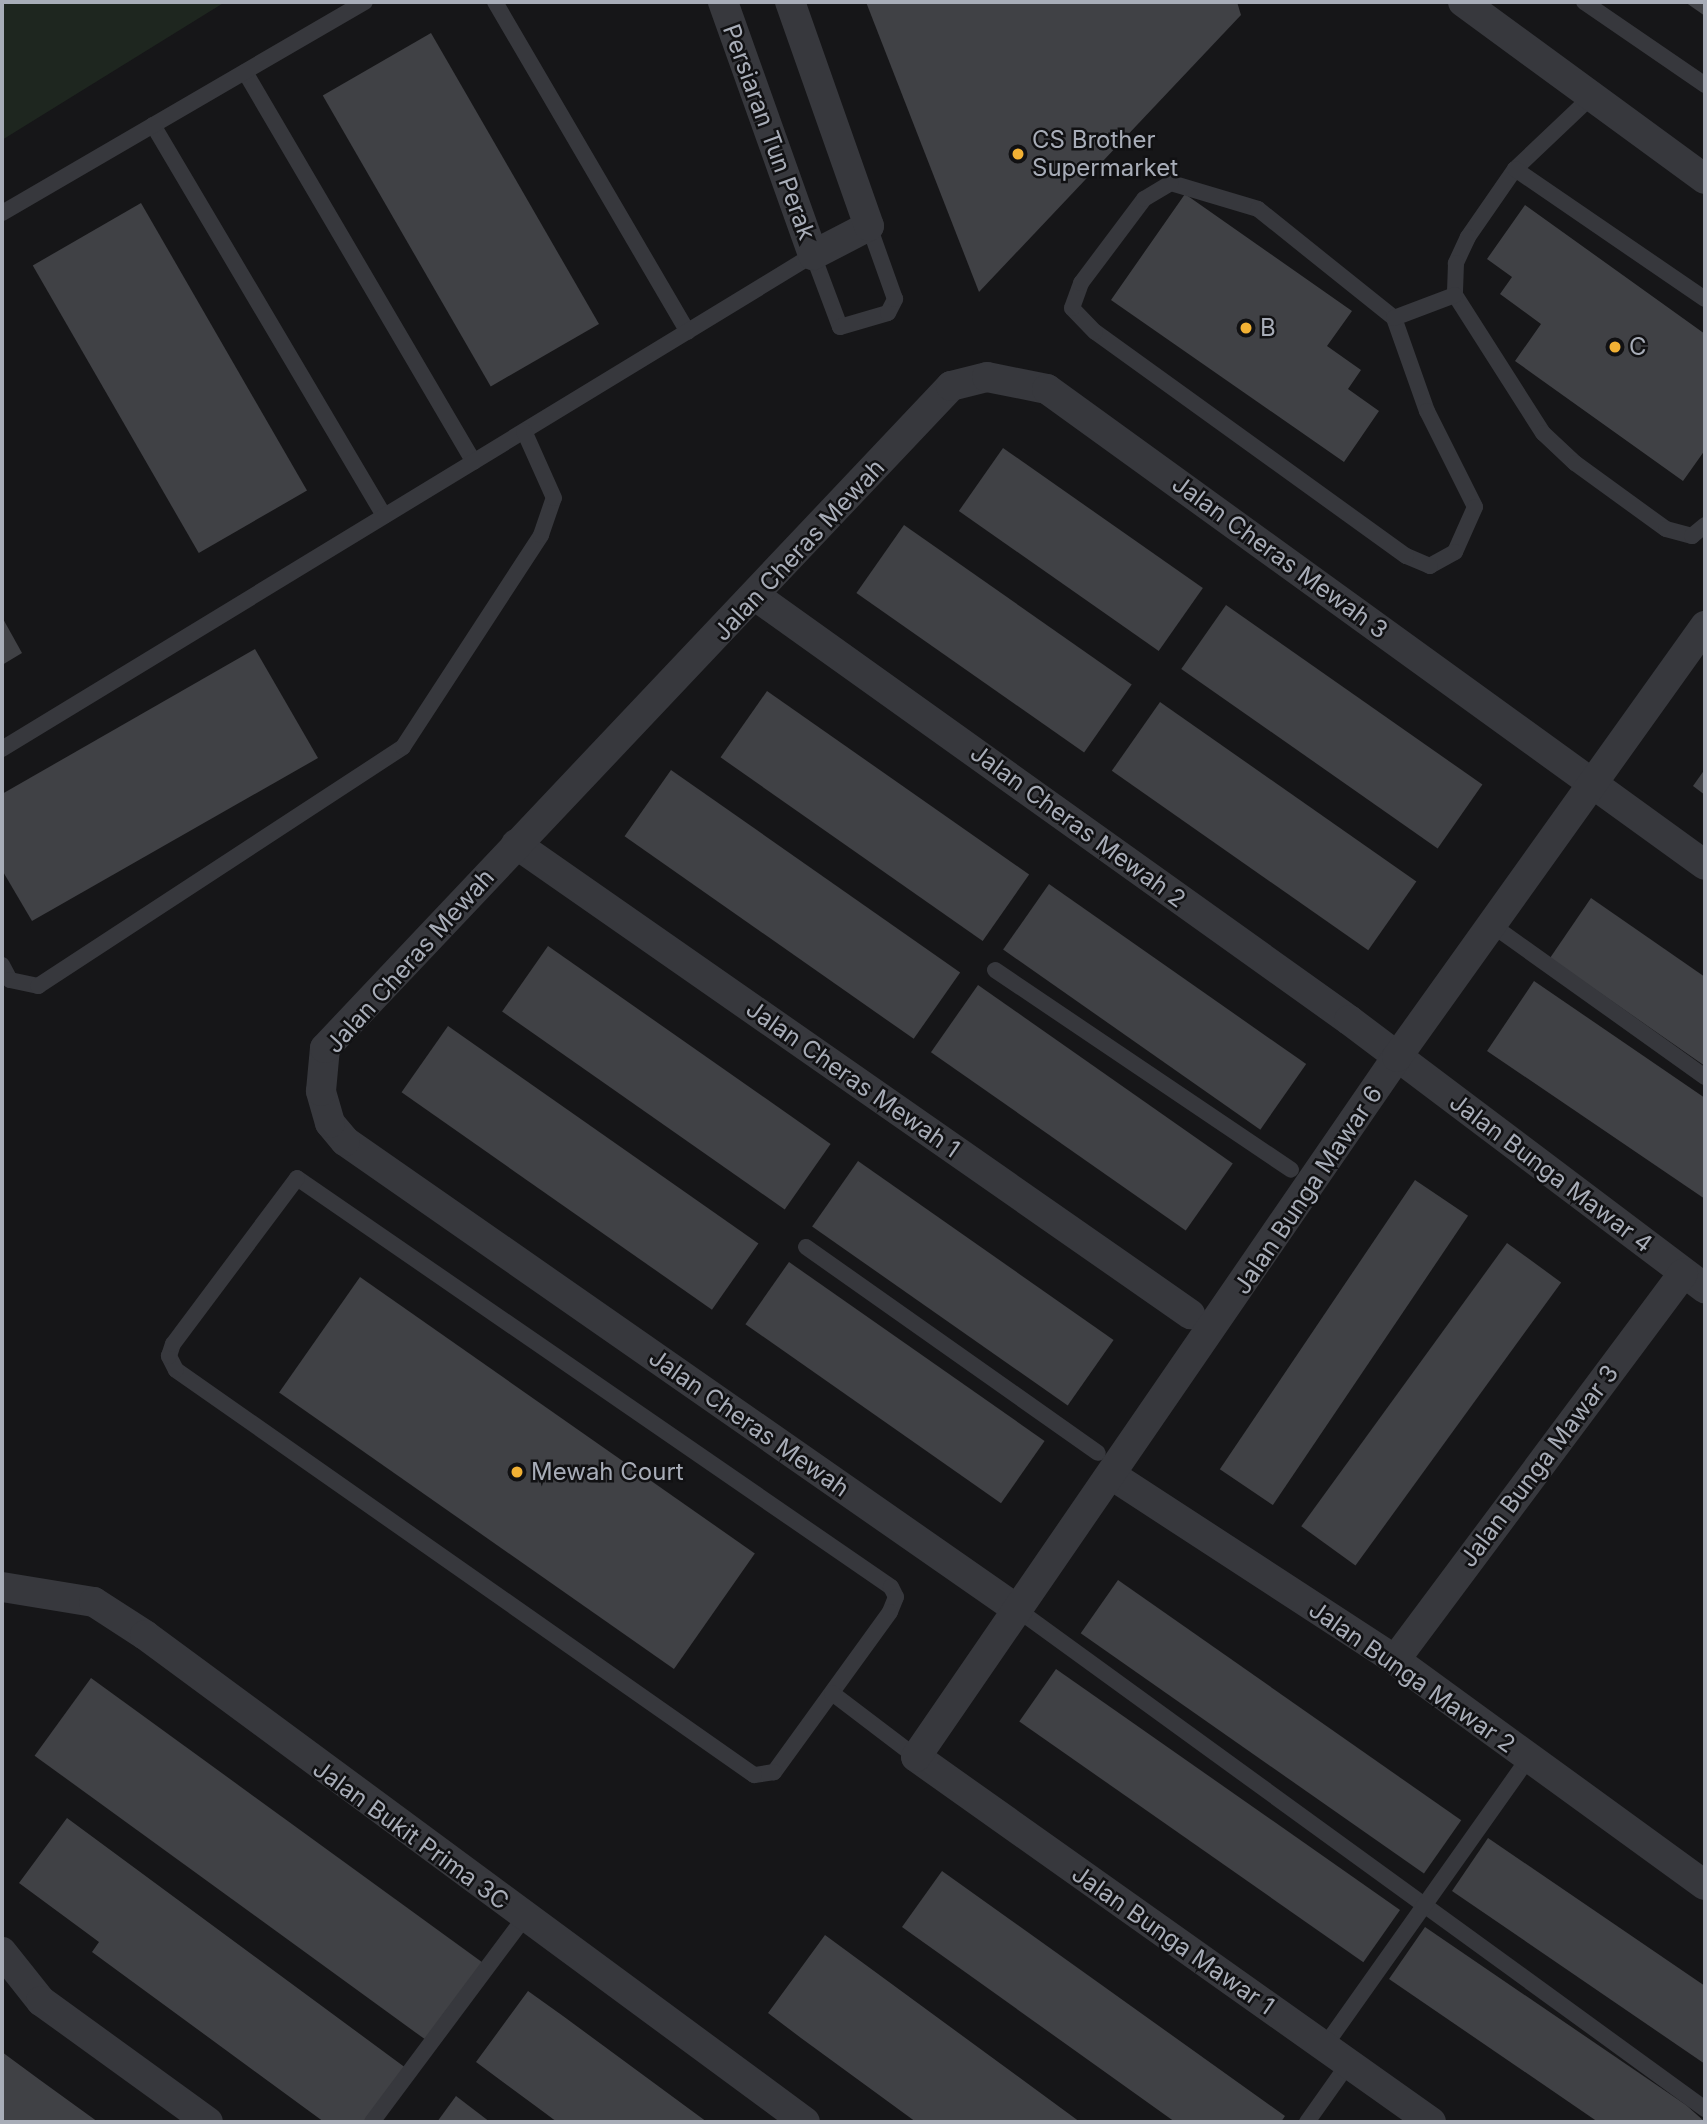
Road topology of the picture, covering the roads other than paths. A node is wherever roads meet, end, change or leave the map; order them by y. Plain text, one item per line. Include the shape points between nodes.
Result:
1 (365, 2) edge
2 (495, 2) edge
3 (723, 2) edge
4 (790, 2) edge
5 (1464, 2) edge
6 (1584, 2) edge
7 (245, 72) junction
8 (1705, 85) edge
9 (1591, 97) junction
10 (153, 125) junction
11 (1515, 169) junction
12 (1705, 178) edge
13 (2, 214) edge
14 (869, 226) junction
15 (813, 255) junction
16 (1455, 295) junction
17 (1705, 299) edge
18 (1394, 317) junction
19 (688, 332) junction
20 (951, 386) joint
21 (524, 431) junction
22 (474, 461) junction
23 (384, 516) junction
24 (1705, 525) edge
25 (757, 597) junction
26 (1705, 626) edge
27 (2, 749) edge
28 (1592, 785) junction
29 (516, 844) junction
30 (1705, 865) edge
31 (1492, 925) junction
32 (2, 965) edge
33 (995, 970) dead end
34 (1397, 1057) junction
35 (1705, 1077) edge
36 (1291, 1170) dead end
37 (806, 1247) dead end
38 (1694, 1280) edge
39 (1189, 1314) dead end
40 (1105, 1465) junction
41 (2, 1587) edge
42 (1018, 1610) junction
43 (1395, 1660) junction
44 (832, 1693) junction
45 (916, 1757) junction
46 (1527, 1760) junction
47 (1705, 1885) edge
48 (1424, 1905) junction
49 (524, 1918) junction
50 (2, 1952) edge
51 (1324, 2046) junction
52 (1348, 2064) junction
53 (1705, 2109) edge
54 (208, 2122) edge
55 (372, 2122) edge
56 (805, 2122) edge
57 (1307, 2122) edge
58 (1431, 2122) edge

1 - 7 lane
2 - 19 lane
3 - 15 street, Persiaran Tun Perak
4 - 14 street
5 - 9 street
6 - 8 lane
7 - 10 lane
7 - 22 lane
9 - 11 lane
9 - 12 street
10 - 13 lane
10 - 23 lane
11 - 16 lane via 1468,237 1456,263
11 - 17 lane
14 - 15 street, Persiaran Tun Perak
14 - 15 lane via 895,299 888,313 840,327
15 - 19 lane
16 - 18 lane
16 - 24 lane via 1543,433 1666,529 1692,536
18 - 18 lane via 1427,411 1475,508 1455,552 1430,566 1394,548 1095,332 1072,308 1081,283 1144,199 1171,183 1258,209
19 - 21 lane
20 - 25 street, Jalan Cheras Mewah
20 - 28 street, Jalan Cheras Mewah 3 via 987,377 1047,389
21 - 22 lane
21 - 32 lane via 554,498 541,535 403,747 38,986 10,980
22 - 23 lane
23 - 27 lane
25 - 29 street, Jalan Cheras Mewah
25 - 34 street, Jalan Cheras Mewah 2
26 - 28 street, Jalan Bunga Mawar 6
28 - 30 street, Jalan Cheras Mewah 3
28 - 31 street, Jalan Bunga Mawar 6
29 - 39 street, Jalan Cheras Mewah 1
29 - 42 street, Jalan Cheras Mewah via 325,1048 321,1091 330,1123 345,1141
31 - 34 street, Jalan Bunga Mawar 6
31 - 35 lane
33 - 36 lane
34 - 38 street, Jalan Bunga Mawar 4
34 - 40 street, Jalan Bunga Mawar 6
37 - 40 lane
38 - 43 street, Jalan Bunga Mawar 3
40 - 42 street, Jalan Bunga Mawar 6
40 - 43 street, Jalan Bunga Mawar 2
41 - 49 street, Jalan Bukit Prima 3C via 94,1602
42 - 45 street, Jalan Bunga Mawar 6
42 - 48 lane
43 - 46 street, Jalan Bunga Mawar 2
44 - 44 lane via 890,1612 896,1597 891,1587 313,1184 297,1178 287,1186 173,1345 169,1356 176,1370 754,1775 774,1772
44 - 45 lane
45 - 51 street, Jalan Bunga Mawar 1
46 - 47 street, Jalan Bunga Mawar 2
46 - 48 lane
48 - 51 lane
48 - 53 lane
49 - 55 lane
49 - 56 street, Jalan Bukit Prima 3C
50 - 54 street via 41,2001
51 - 52 street, Jalan Bunga Mawar 1
52 - 57 lane
52 - 58 street, Jalan Bunga Mawar 1

